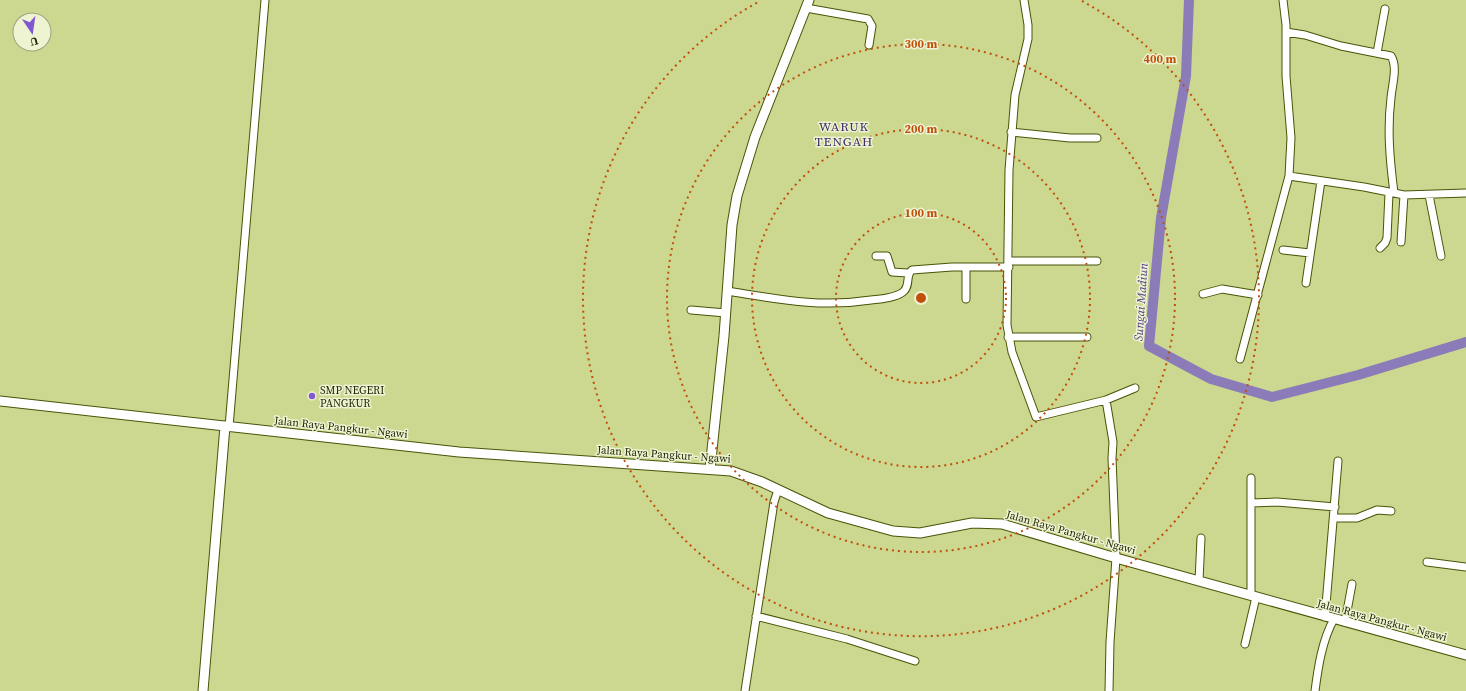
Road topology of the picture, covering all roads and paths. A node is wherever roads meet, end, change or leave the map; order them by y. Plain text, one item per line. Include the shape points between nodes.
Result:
1 (265, 0) edge
2 (1024, 0) edge
3 (1283, 0) edge
4 (808, 4) edge
5 (1385, 9) dead end
6 (1286, 32) junction
7 (869, 45) dead end
8 (1378, 53) junction
9 (1011, 132) junction
10 (1097, 138) dead end
11 (1289, 176) junction
12 (1321, 181) junction
13 (1392, 193) junction
14 (1466, 193) edge
15 (1404, 195) junction
16 (1429, 195) junction
17 (1401, 242) dead end
18 (1380, 248) dead end
19 (1283, 250) dead end
20 (1310, 253) junction
21 (876, 256) dead end
22 (1441, 256) dead end
23 (1097, 261) dead end
24 (1009, 264) junction
25 (966, 267) junction
26 (908, 273) junction
27 (1306, 283) dead end
28 (727, 291) junction
29 (1203, 294) dead end
30 (1258, 295) junction
31 (966, 298) dead end
32 (691, 310) dead end
33 (726, 313) junction
34 (1008, 337) junction
35 (1087, 337) dead end
36 (1240, 359) dead end
37 (1135, 388) dead end
38 (1106, 400) junction
39 (0, 401) edge
40 (227, 426) junction
41 (1338, 461) dead end
42 (710, 469) junction
43 (1251, 478) dead end
44 (778, 490) junction
45 (1251, 503) junction
46 (1335, 507) junction
47 (1391, 512) dead end
48 (1334, 518) junction
49 (1201, 538) dead end
50 (1116, 558) junction
51 (1427, 562) dead end
52 (1466, 567) edge
53 (1199, 581) junction
54 (1352, 584) dead end
55 (1254, 596) junction
56 (756, 616) junction
57 (1330, 618) junction
58 (1345, 622) junction
59 (1245, 644) dead end
60 (1466, 655) edge
61 (915, 662) dead end
62 (203, 691) edge
63 (745, 691) edge
64 (1108, 691) edge
65 (1315, 691) edge

1 - 40 street
2 - 9 street via 1028,39 1019,74
3 - 6 street
4 - 7 street via 868,19 872,26
4 - 28 main road via 746,165 732,225
5 - 8 street
6 - 8 street
6 - 11 street via 1287,97 1291,138
8 - 13 street via 1390,56 1394,60 1389,122
9 - 10 street
9 - 24 street
11 - 12 street
11 - 30 street
12 - 13 street
12 - 20 street
13 - 15 street
13 - 18 street via 1387,238
14 - 16 street
15 - 16 street
15 - 17 street
16 - 22 street
19 - 20 street
20 - 27 street
21 - 26 street via 887,256 892,272
23 - 24 street
24 - 25 street
24 - 34 street
25 - 26 street via 912,270
25 - 31 street
26 - 28 street via 903,292 859,303 807,303
28 - 33 main road
29 - 30 street via 1222,289
30 - 36 street
32 - 33 street
33 - 42 main road
34 - 35 street
34 - 38 street via 1036,417
37 - 38 street
38 - 50 street via 1113,442
39 - 40 main road, Jalan Raya Pangkur - Ngawi
40 - 42 main road, Jalan Raya Pangkur - Ngawi via 501,456
40 - 62 main road
41 - 46 street
42 - 44 main road, Jalan Raya Pangkur - Ngawi via 739,473
43 - 45 street
44 - 50 main road, Jalan Raya Pangkur - Ngawi via 828,513 893,531 920,533 991,522
44 - 56 street
45 - 46 street via 1277,502
45 - 55 street
46 - 48 street
47 - 48 street via 1377,510 1357,518
48 - 57 street
49 - 53 street
50 - 53 main road, Jalan Raya Pangkur - Ngawi
50 - 64 street
51 - 52 street
53 - 55 main road, Jalan Raya Pangkur - Ngawi
54 - 58 street
55 - 57 main road, Jalan Raya Pangkur - Ngawi
55 - 59 street
56 - 61 street via 847,639
56 - 63 street
57 - 58 main road, Jalan Raya Pangkur - Ngawi
57 - 65 street
58 - 60 main road, Jalan Raya Pangkur - Ngawi

